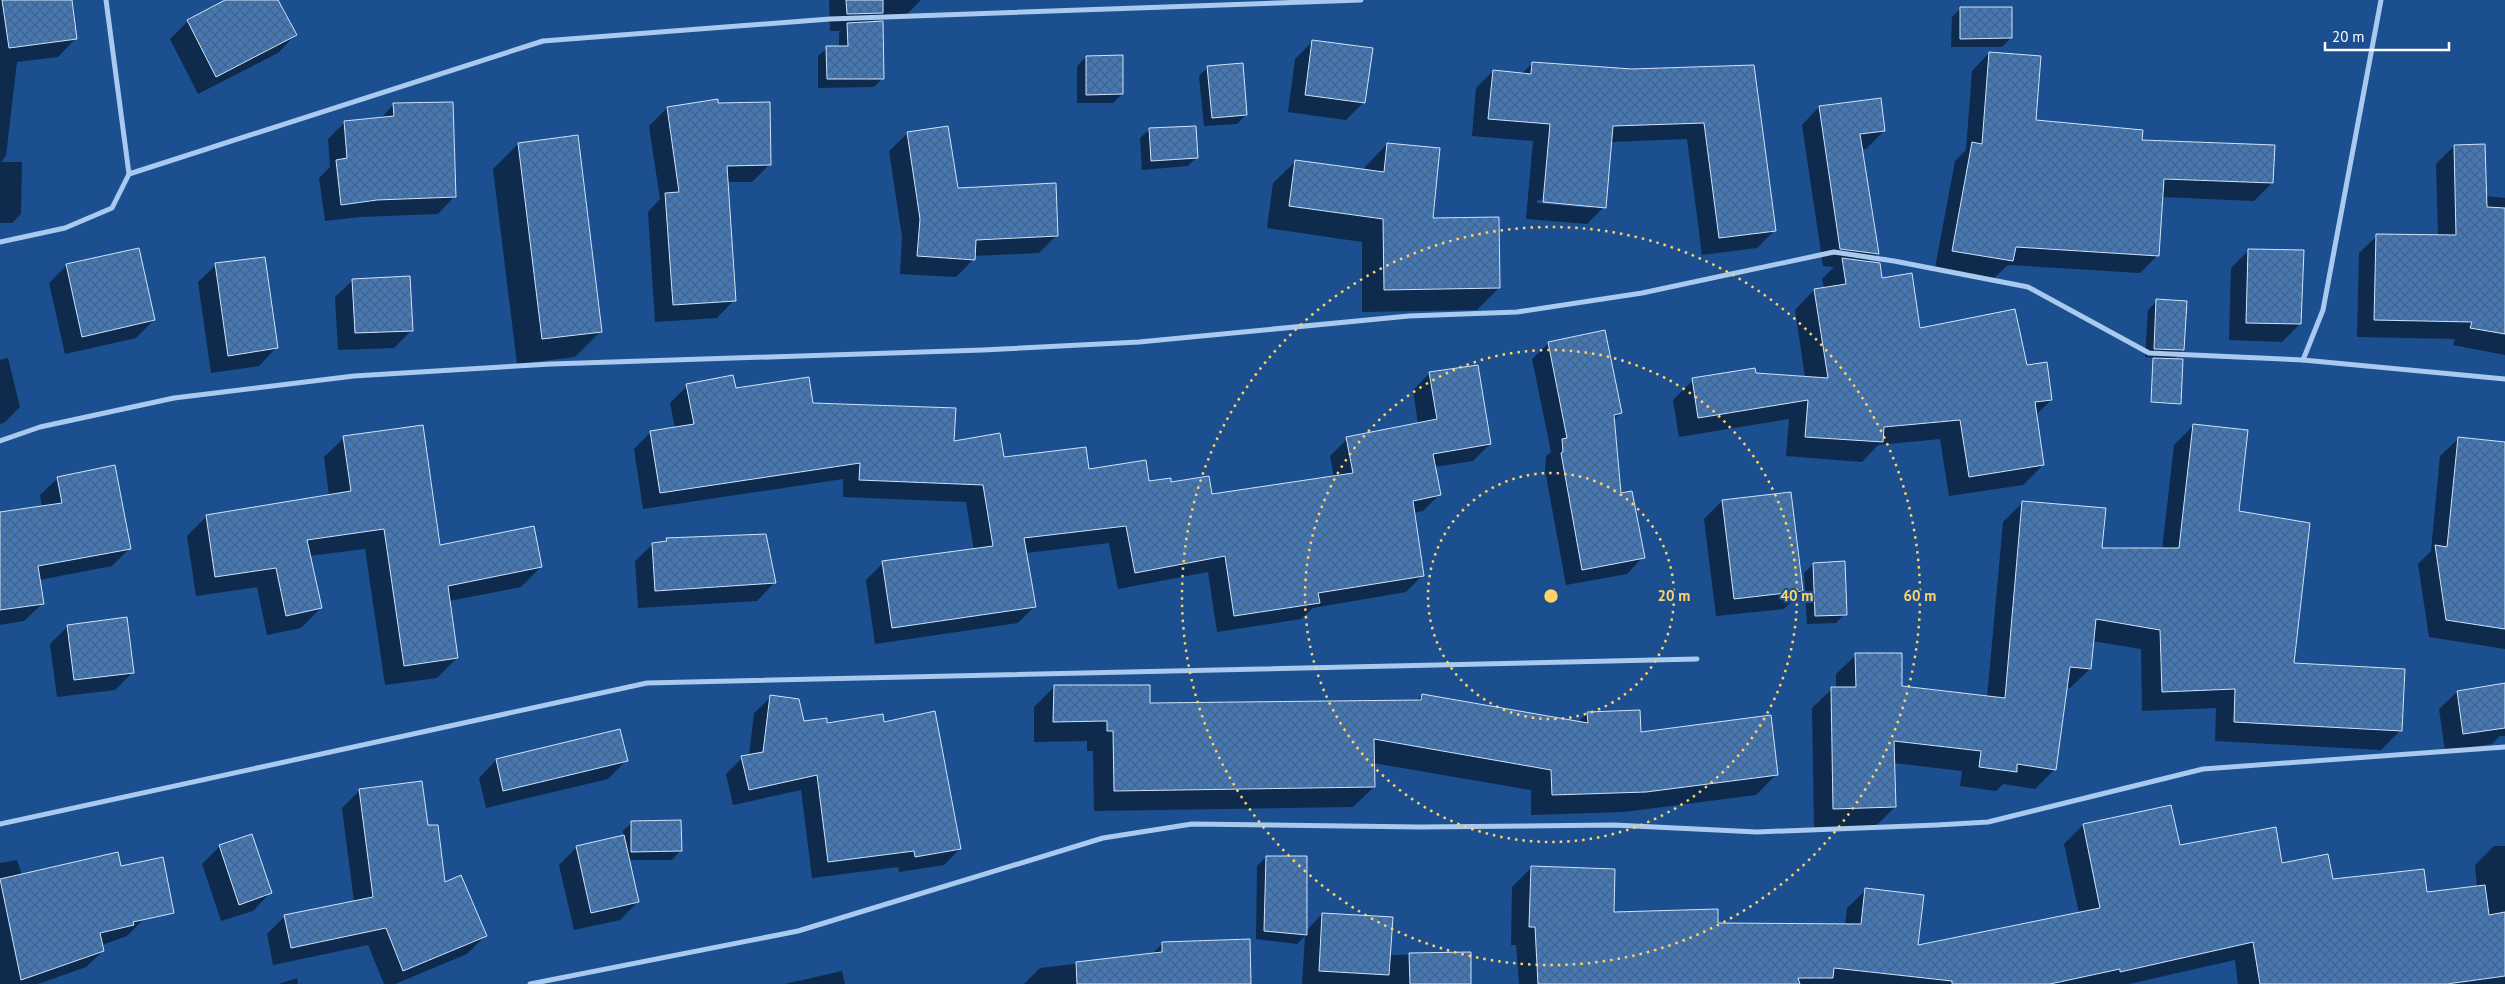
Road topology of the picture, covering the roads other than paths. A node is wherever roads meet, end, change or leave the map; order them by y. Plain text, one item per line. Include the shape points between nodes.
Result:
1 (106, 0) edge
2 (1361, 0) edge
3 (2382, 0) edge
4 (129, 174) junction
5 (0, 242) edge
6 (2303, 360) junction
7 (2505, 379) edge
8 (0, 441) edge
9 (1697, 659) dead end
10 (2505, 747) edge
11 (0, 824) edge
12 (530, 984) edge

1 - 4 street
2 - 4 street via 830,19 543,41
3 - 6 street via 2323,310
4 - 5 street via 112,208 65,228
6 - 7 street
6 - 8 street via 2149,353 2028,287 1834,252 1642,293 1517,312 1409,316 1139,342 551,364 354,376 174,398 40,427
9 - 11 street via 647,683
10 - 12 street via 2203,769 1988,822 1937,825 1757,832 1614,824 1420,827 1192,824 1103,838 798,930

